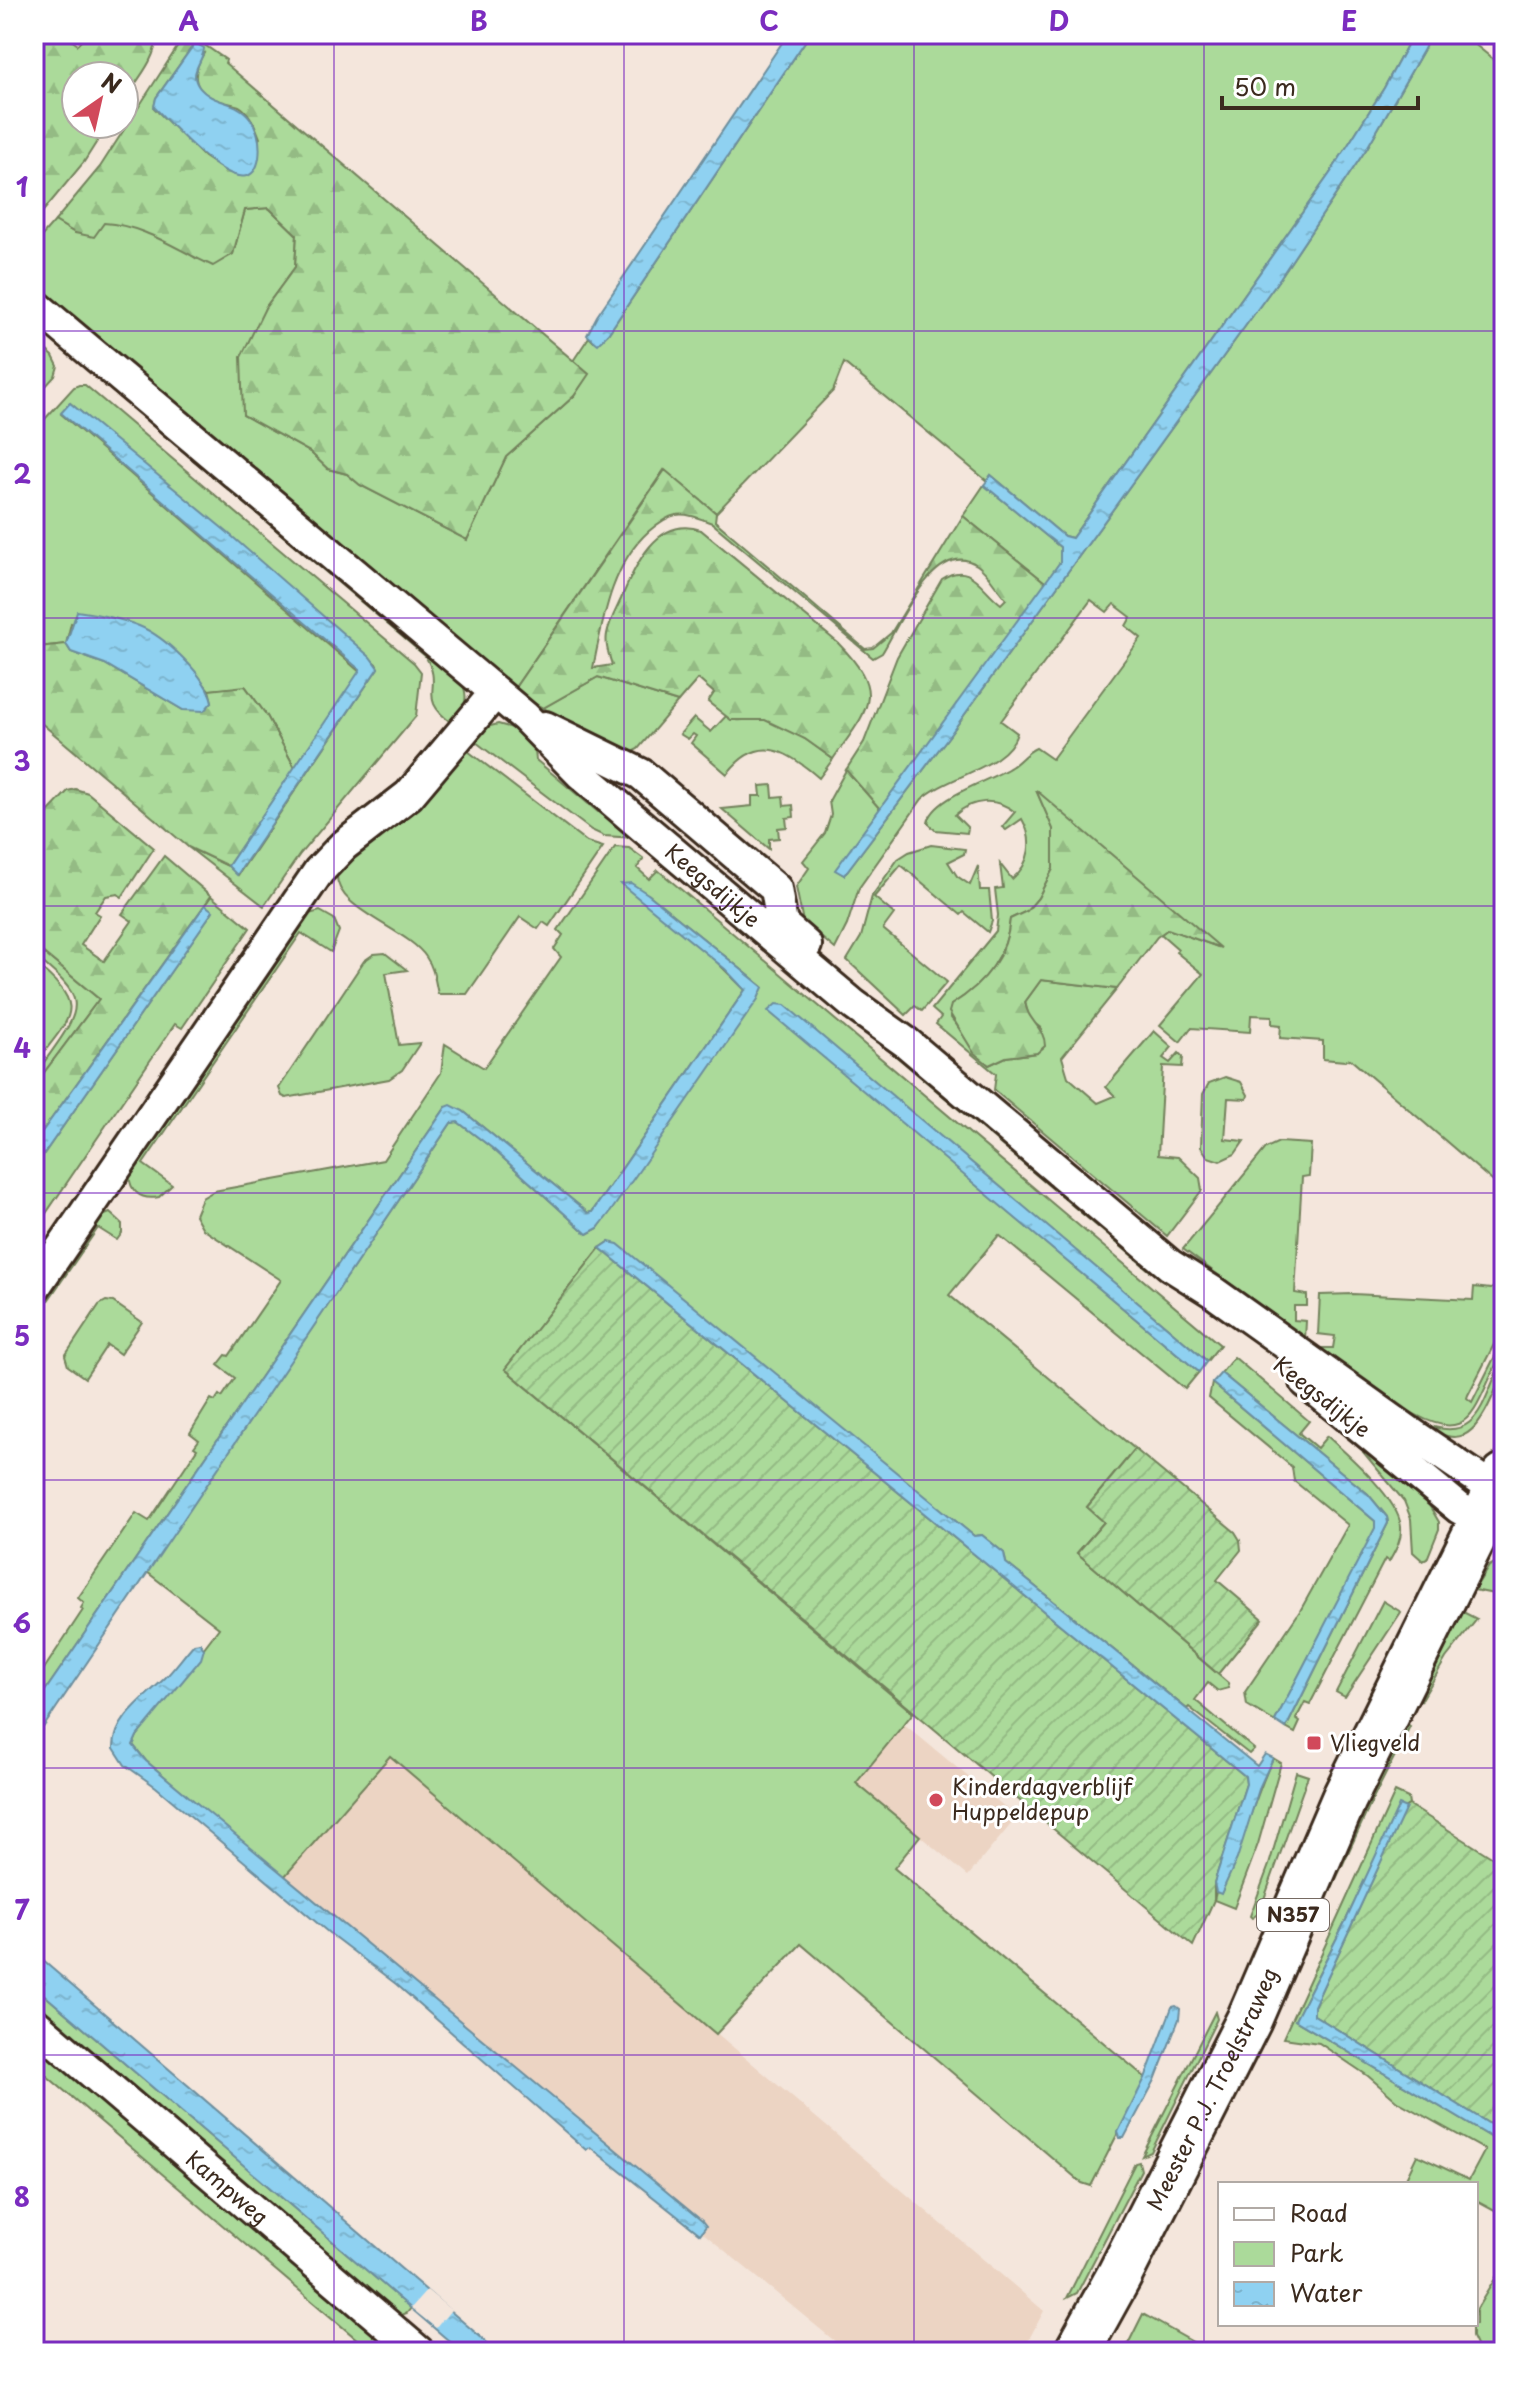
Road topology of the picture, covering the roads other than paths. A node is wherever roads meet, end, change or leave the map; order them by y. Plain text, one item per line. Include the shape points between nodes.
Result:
1 (34, 304) edge
2 (495, 693) junction
3 (525, 717) junction
4 (907, 1043) junction
5 (34, 1288) edge
6 (1498, 1503) edge
7 (34, 2023) edge
8 (408, 2349) edge
9 (1077, 2352) edge

1 - 2 street, Keegsdijkje
2 - 3 street, Keegsdijkje
2 - 5 street via 409,795 319,871
3 - 4 street, Keegsdijkje via 643,827 854,1005
3 - 4 street, Keegsdijkje via 641,774 776,889 782,924 865,994
4 - 6 street, Keegsdijkje via 1170,1265 1201,1300 1459,1508
6 - 9 main road, Meester P.J. Troelstraweg / N357 via 1344,1799 1249,2020
7 - 8 street, Kampweg

